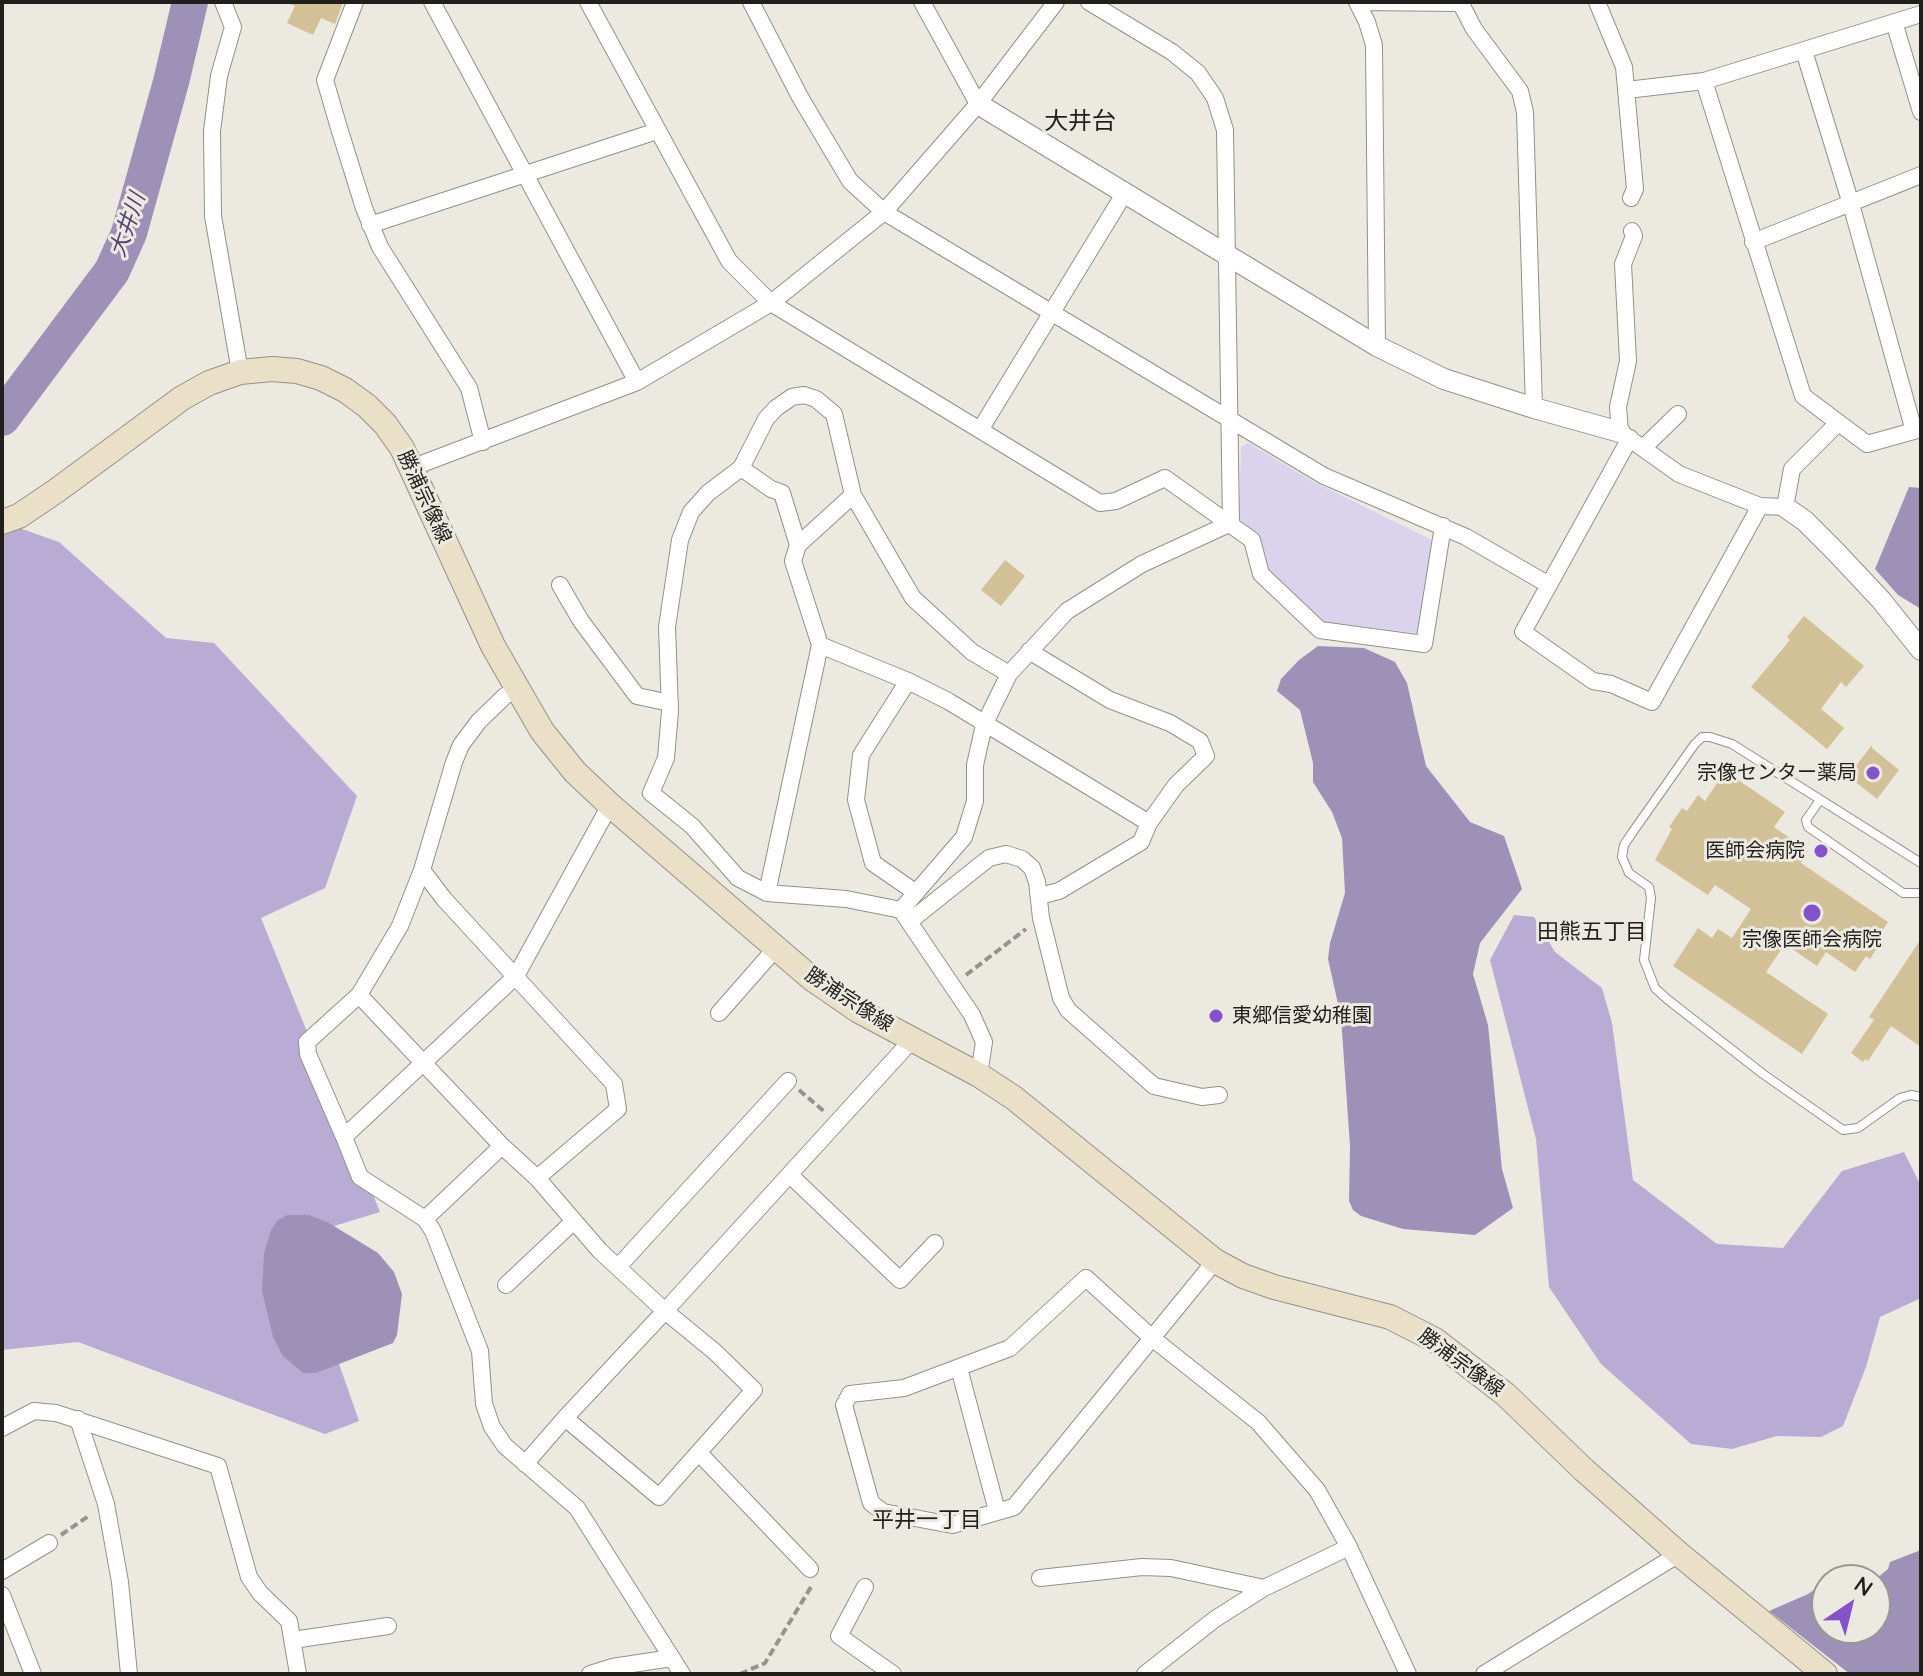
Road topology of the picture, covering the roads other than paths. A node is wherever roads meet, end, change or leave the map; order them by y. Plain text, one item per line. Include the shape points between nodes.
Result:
1 (223, 2) edge
2 (355, 2) edge
3 (432, 2) edge
4 (588, 2) edge
5 (751, 2) edge
6 (922, 2) edge
7 (1056, 2) edge
8 (1089, 2) edge
9 (1357, 2) edge
10 (1363, 2) edge
11 (1597, 2) edge
12 (1460, 3) edge
13 (1921, 14) edge
14 (1894, 22) junction
15 (1804, 51) junction
16 (1704, 81) junction
17 (1627, 90) junction
18 (978, 104) junction
19 (1921, 112) edge
20 (657, 131) junction
21 (526, 175) junction
22 (1921, 175) edge
23 (1124, 194) junction
24 (1631, 198) dead end
25 (1851, 204) junction
26 (884, 212) junction
27 (370, 225) junction
28 (1632, 231) dead end
29 (1753, 242) junction
30 (1228, 257) junction
31 (771, 303) junction
32 (1050, 313) junction
33 (1377, 346) junction
34 (240, 372) junction
35 (637, 382) junction
36 (1534, 408) junction
37 (1678, 414) dead end
38 (1230, 421) junction
39 (1838, 423) junction
40 (980, 430) junction
41 (1917, 430) edge
42 (1631, 439) junction
43 (483, 442) junction
44 (411, 468) junction
45 (741, 468) junction
46 (853, 495) junction
47 (1760, 506) junction
48 (1785, 507) junction
49 (2, 522) edge
50 (1231, 523) junction
51 (1443, 526) junction
52 (798, 545) junction
53 (560, 585) dead end
54 (1549, 585) junction
55 (820, 645) junction
56 (1921, 650) edge
57 (1029, 651) junction
58 (1009, 674) junction
59 (908, 681) junction
60 (516, 689) junction
61 (670, 703) junction
62 (984, 725) junction
63 (1820, 800) junction
64 (610, 805) junction
65 (1149, 823) junction
66 (1921, 863) edge
67 (422, 870) junction
68 (915, 892) junction
69 (767, 893) junction
70 (1921, 893) edge
71 (1039, 896) junction
72 (905, 916) junction
73 (776, 948) junction
74 (516, 976) junction
75 (359, 995) junction
76 (719, 1013) dead end
77 (912, 1040) junction
78 (423, 1062) junction
79 (979, 1075) junction
80 (788, 1081) road end
81 (1219, 1095) dead end
82 (1921, 1097) edge
83 (344, 1137) junction
84 (502, 1146) junction
85 (790, 1175) junction
86 (537, 1178) junction
87 (425, 1219) junction
88 (574, 1221) junction
89 (935, 1243) dead end
90 (1215, 1261) junction
91 (618, 1267) junction
92 (506, 1285) dead end
93 (665, 1311) junction
94 (1152, 1338) junction
95 (959, 1368) junction
96 (565, 1418) junction
97 (78, 1419) junction
98 (2, 1428) edge
99 (699, 1453) junction
100 (525, 1464) junction
101 (997, 1511) junction
102 (49, 1543) road end
103 (1349, 1547) junction
104 (1679, 1554) junction
105 (810, 1569) road end
106 (2, 1571) edge
107 (1040, 1578) dead end
108 (865, 1587) dead end
109 (1264, 1588) junction
110 (2, 1595) edge
111 (388, 1626) dead end
112 (293, 1640) junction
113 (672, 1658) junction
114 (33, 1674) edge
115 (129, 1674) edge
116 (298, 1674) edge
117 (590, 1674) edge
118 (682, 1674) edge
119 (893, 1674) edge
120 (1145, 1674) edge
121 (1408, 1674) edge
122 (1484, 1674) edge
123 (1825, 1674) edge

1 - 34 street via 233,27 219,76 212,131 213,216
2 - 27 street via 325,80
3 - 21 street
4 - 20 street
5 - 26 street via 850,181
6 - 18 street
7 - 18 street
8 - 30 street via 1172,52 1198,73 1215,98 1225,130
9 - 33 street via 1374,45
10 - 12 street
11 - 17 street via 1624,67
12 - 36 street via 1520,91 1525,112
13 - 14 street
14 - 15 street
14 - 19 street
15 - 16 street
15 - 25 street
16 - 17 street
16 - 29 street
17 - 24 street via 1635,189
18 - 23 street
18 - 26 street
20 - 21 street
20 - 31 street via 729,261
21 - 27 street
21 - 35 street
22 - 25 street
23 - 30 street
23 - 32 street
25 - 29 street
25 - 41 street
26 - 31 street
26 - 32 street
27 - 43 street via 469,388
28 - 42 street via 1623,264 1628,361 1618,407
29 - 39 street via 1803,396
30 - 33 street
30 - 38 street
31 - 35 street
31 - 40 street
32 - 38 street
32 - 40 street
33 - 36 street via 1444,379
34 - 44 main road, 勝浦宗像線 via 297,371 345,390 385,424
34 - 49 main road, 勝浦宗像線 via 182,398 56,491
35 - 43 street
36 - 42 street
37 - 42 street
38 - 50 street
38 - 51 street via 1324,476
39 - 41 street via 1867,444
39 - 48 street via 1792,469
40 - 50 street via 1100,503 1165,478
42 - 47 street via 1679,474
42 - 54 street
43 - 44 street
44 - 60 main road, 勝浦宗像線
45 - 46 street via 766,419 792,397 804,395 834,414
45 - 52 street via 782,493
45 - 61 street via 691,512 680,540 667,627
46 - 52 street
46 - 58 street via 913,598 972,652
47 - 48 street
47 - 54 street via 1652,702 1593,681 1523,632
48 - 56 street via 1836,552
50 - 51 street via 1252,540 1261,574 1320,630 1424,644
50 - 57 street via 1142,564 1093,594 1067,611
51 - 54 street
52 - 55 street via 793,561
53 - 61 street via 637,696
55 - 59 street
55 - 69 street
57 - 58 street
57 - 65 street via 1110,700 1200,741 1206,756 1176,785
58 - 62 street
59 - 62 street
59 - 68 street via 861,755 856,800 873,863
60 - 64 main road, 勝浦宗像線 via 575,772
60 - 67 street via 461,745
61 - 69 street via 666,758 651,793 692,826 738,878
62 - 65 street
62 - 68 street via 975,765 975,801 964,837
63 - 66 lane
63 - 70 lane via 1806,820 1808,827 1903,893
63 - 82 lane via 1732,744 1702,737 1624,845 1624,866 1649,887 1651,898 1644,960 1655,988 1667,999 1843,1130 1858,1128 1900,1098
64 - 73 main road, 勝浦宗像線
64 - 74 street
65 - 71 street via 1141,842 1059,891
67 - 74 street
67 - 75 street via 400,926
68 - 72 street
69 - 72 street via 846,899
71 - 72 street via 1032,868 1006,854 989,858
71 - 81 street via 1061,998 1077,1019 1154,1086 1202,1097
72 - 79 street via 972,1015 984,1042
73 - 76 street
73 - 77 main road, 勝浦宗像線 via 859,1011
74 - 78 street
74 - 86 street via 614,1084 618,1109
75 - 78 street
75 - 83 street via 307,1042
77 - 79 main road, 勝浦宗像線
77 - 85 street
78 - 83 street
78 - 84 street
79 - 90 main road, 勝浦宗像線 via 1049,1124
80 - 91 street
83 - 87 street via 360,1177
84 - 86 street
84 - 87 street
85 - 89 street via 900,1280
85 - 93 street
86 - 88 street
87 - 100 street via 480,1351 484,1404 492,1427
88 - 91 street
88 - 92 street
90 - 94 street
90 - 104 main road, 勝浦宗像線 via 1274,1287 1390,1317 1435,1340 1505,1394
91 - 93 street
93 - 96 street
93 - 99 street via 754,1390
94 - 95 street via 1086,1278 1010,1348
94 - 101 street via 1014,1507
94 - 103 street via 1258,1422 1317,1490
95 - 101 street
95 - 101 street via 904,1388 850,1394 844,1405 871,1503 883,1512 952,1525
96 - 99 street via 659,1497
96 - 100 street
97 - 98 street via 34,1411
97 - 112 street via 218,1466 249,1577 289,1621
97 - 115 street via 106,1504
99 - 105 street
100 - 113 street via 577,1508
102 - 106 street
103 - 109 street
103 - 121 street
104 - 122 street
104 - 123 main road, 勝浦宗像線
107 - 109 street via 1171,1568
108 - 119 street via 839,1636
109 - 120 street
110 - 114 street
111 - 112 street
112 - 116 street
113 - 117 street
113 - 118 street

